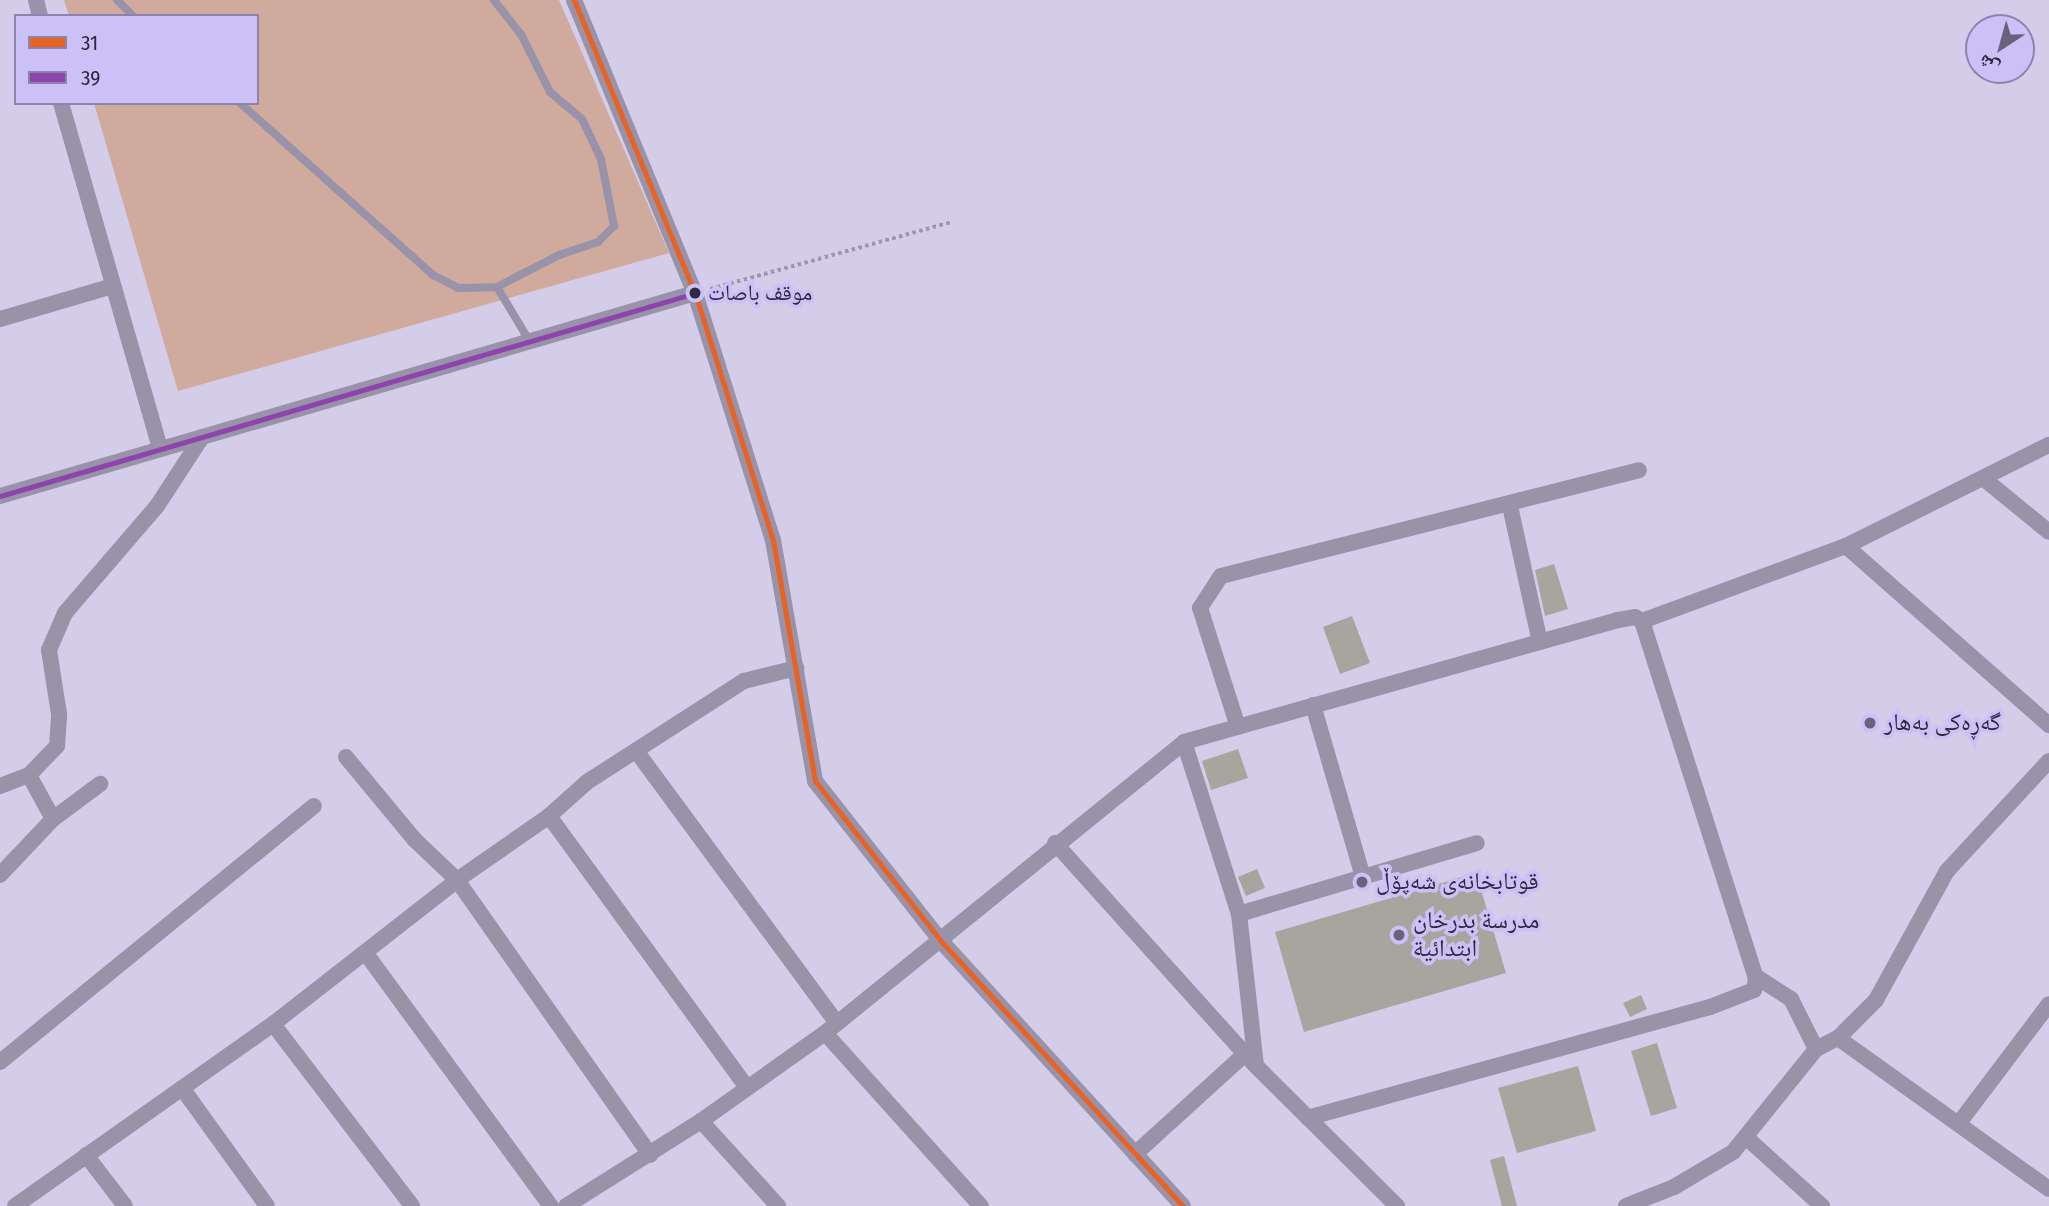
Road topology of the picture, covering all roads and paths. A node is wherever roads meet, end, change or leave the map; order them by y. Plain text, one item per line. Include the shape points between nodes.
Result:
1 (117, 0) edge
2 (494, 0) edge
3 (574, 0) edge
4 (131, 14) edge
5 (62, 105) edge
6 (242, 105) edge
7 (951, 222) dead end
8 (113, 286) junction
9 (497, 287) junction
10 (695, 293) junction
11 (0, 319) edge
12 (530, 342) junction
13 (202, 437) junction
14 (2049, 445) edge
15 (160, 449) junction
16 (1639, 470) dead end
17 (1983, 478) junction
18 (0, 496) edge
19 (1510, 506) junction
20 (2049, 532) edge
21 (1846, 546) junction
22 (1642, 621) junction
23 (1540, 642) junction
24 (796, 668) junction
25 (1313, 705) junction
26 (2049, 725) edge
27 (1238, 727) junction
28 (1184, 742) junction
29 (637, 752) junction
30 (346, 757) dead end
31 (2049, 761) edge
32 (29, 775) junction
33 (100, 784) dead end
34 (0, 786) edge
35 (314, 806) dead end
36 (548, 816) junction
37 (53, 819) junction
38 (1055, 843) junction
39 (1477, 843) dead end
40 (0, 875) edge
41 (1363, 877) junction
42 (457, 880) junction
43 (1239, 914) junction
44 (941, 942) junction
45 (367, 955) junction
46 (1755, 976) junction
47 (2049, 1004) edge
48 (273, 1024) junction
49 (831, 1028) junction
50 (1838, 1038) junction
51 (1816, 1049) junction
52 (1251, 1060) junction
53 (0, 1062) edge
54 (181, 1088) junction
55 (747, 1088) junction
56 (1308, 1118) junction
57 (701, 1121) junction
58 (1959, 1123) junction
59 (1748, 1139) junction
60 (650, 1154) junction
61 (1135, 1154) junction
62 (86, 1155) junction
63 (2049, 1189) edge
64 (576, 1204) edge
65 (1820, 1205) edge
66 (15, 1206) edge
67 (125, 1206) edge
68 (267, 1206) edge
69 (412, 1206) edge
70 (551, 1206) edge
71 (778, 1206) edge
72 (981, 1206) edge
73 (1183, 1206) edge
74 (1397, 1206) edge
75 (1626, 1206) edge

1 - 4 lane
2 - 9 lane via 522,36 550,92 582,120 601,159 614,226 598,242 559,255
3 - 10 street
5 - 8 street
6 - 9 lane via 433,275 458,288
7 - 10 path
8 - 11 street
8 - 15 street
9 - 12 lane
10 - 12 street
10 - 24 street via 773,540
12 - 13 street
13 - 15 street
13 - 32 street via 158,506 65,613 49,650 59,738
14 - 17 street
15 - 18 street
16 - 19 street
17 - 20 street
17 - 21 street
19 - 23 street
19 - 27 street via 1221,576 1200,608
21 - 22 street
21 - 26 street
22 - 23 street via 1635,617 1618,620
22 - 46 street
23 - 25 street
24 - 29 street via 744,681
24 - 44 street via 815,781
25 - 27 street
25 - 41 street
27 - 28 street
28 - 38 street
28 - 43 street
29 - 36 street via 587,782
29 - 49 street
30 - 42 street via 415,840
31 - 50 street via 1947,871 1876,1000
32 - 34 street
32 - 37 street
33 - 37 street
35 - 53 street
36 - 42 street
36 - 55 street
37 - 40 street
38 - 44 street
38 - 52 street
39 - 41 street
41 - 43 street
42 - 45 street
42 - 60 street
43 - 52 street
44 - 49 street
44 - 61 street
45 - 48 street
45 - 70 street
46 - 51 street via 1791,999
46 - 56 street via 1754,990 1710,1007
47 - 58 street
48 - 54 street
48 - 69 street
49 - 55 street
49 - 72 street
50 - 51 street
50 - 58 street
51 - 59 street
52 - 56 street
52 - 61 street
54 - 62 street
54 - 68 street
55 - 57 street
56 - 74 street
57 - 60 street
57 - 71 street
58 - 63 street
59 - 65 street
59 - 75 street via 1674,1187
60 - 64 street
61 - 73 street
62 - 66 street
62 - 67 street

